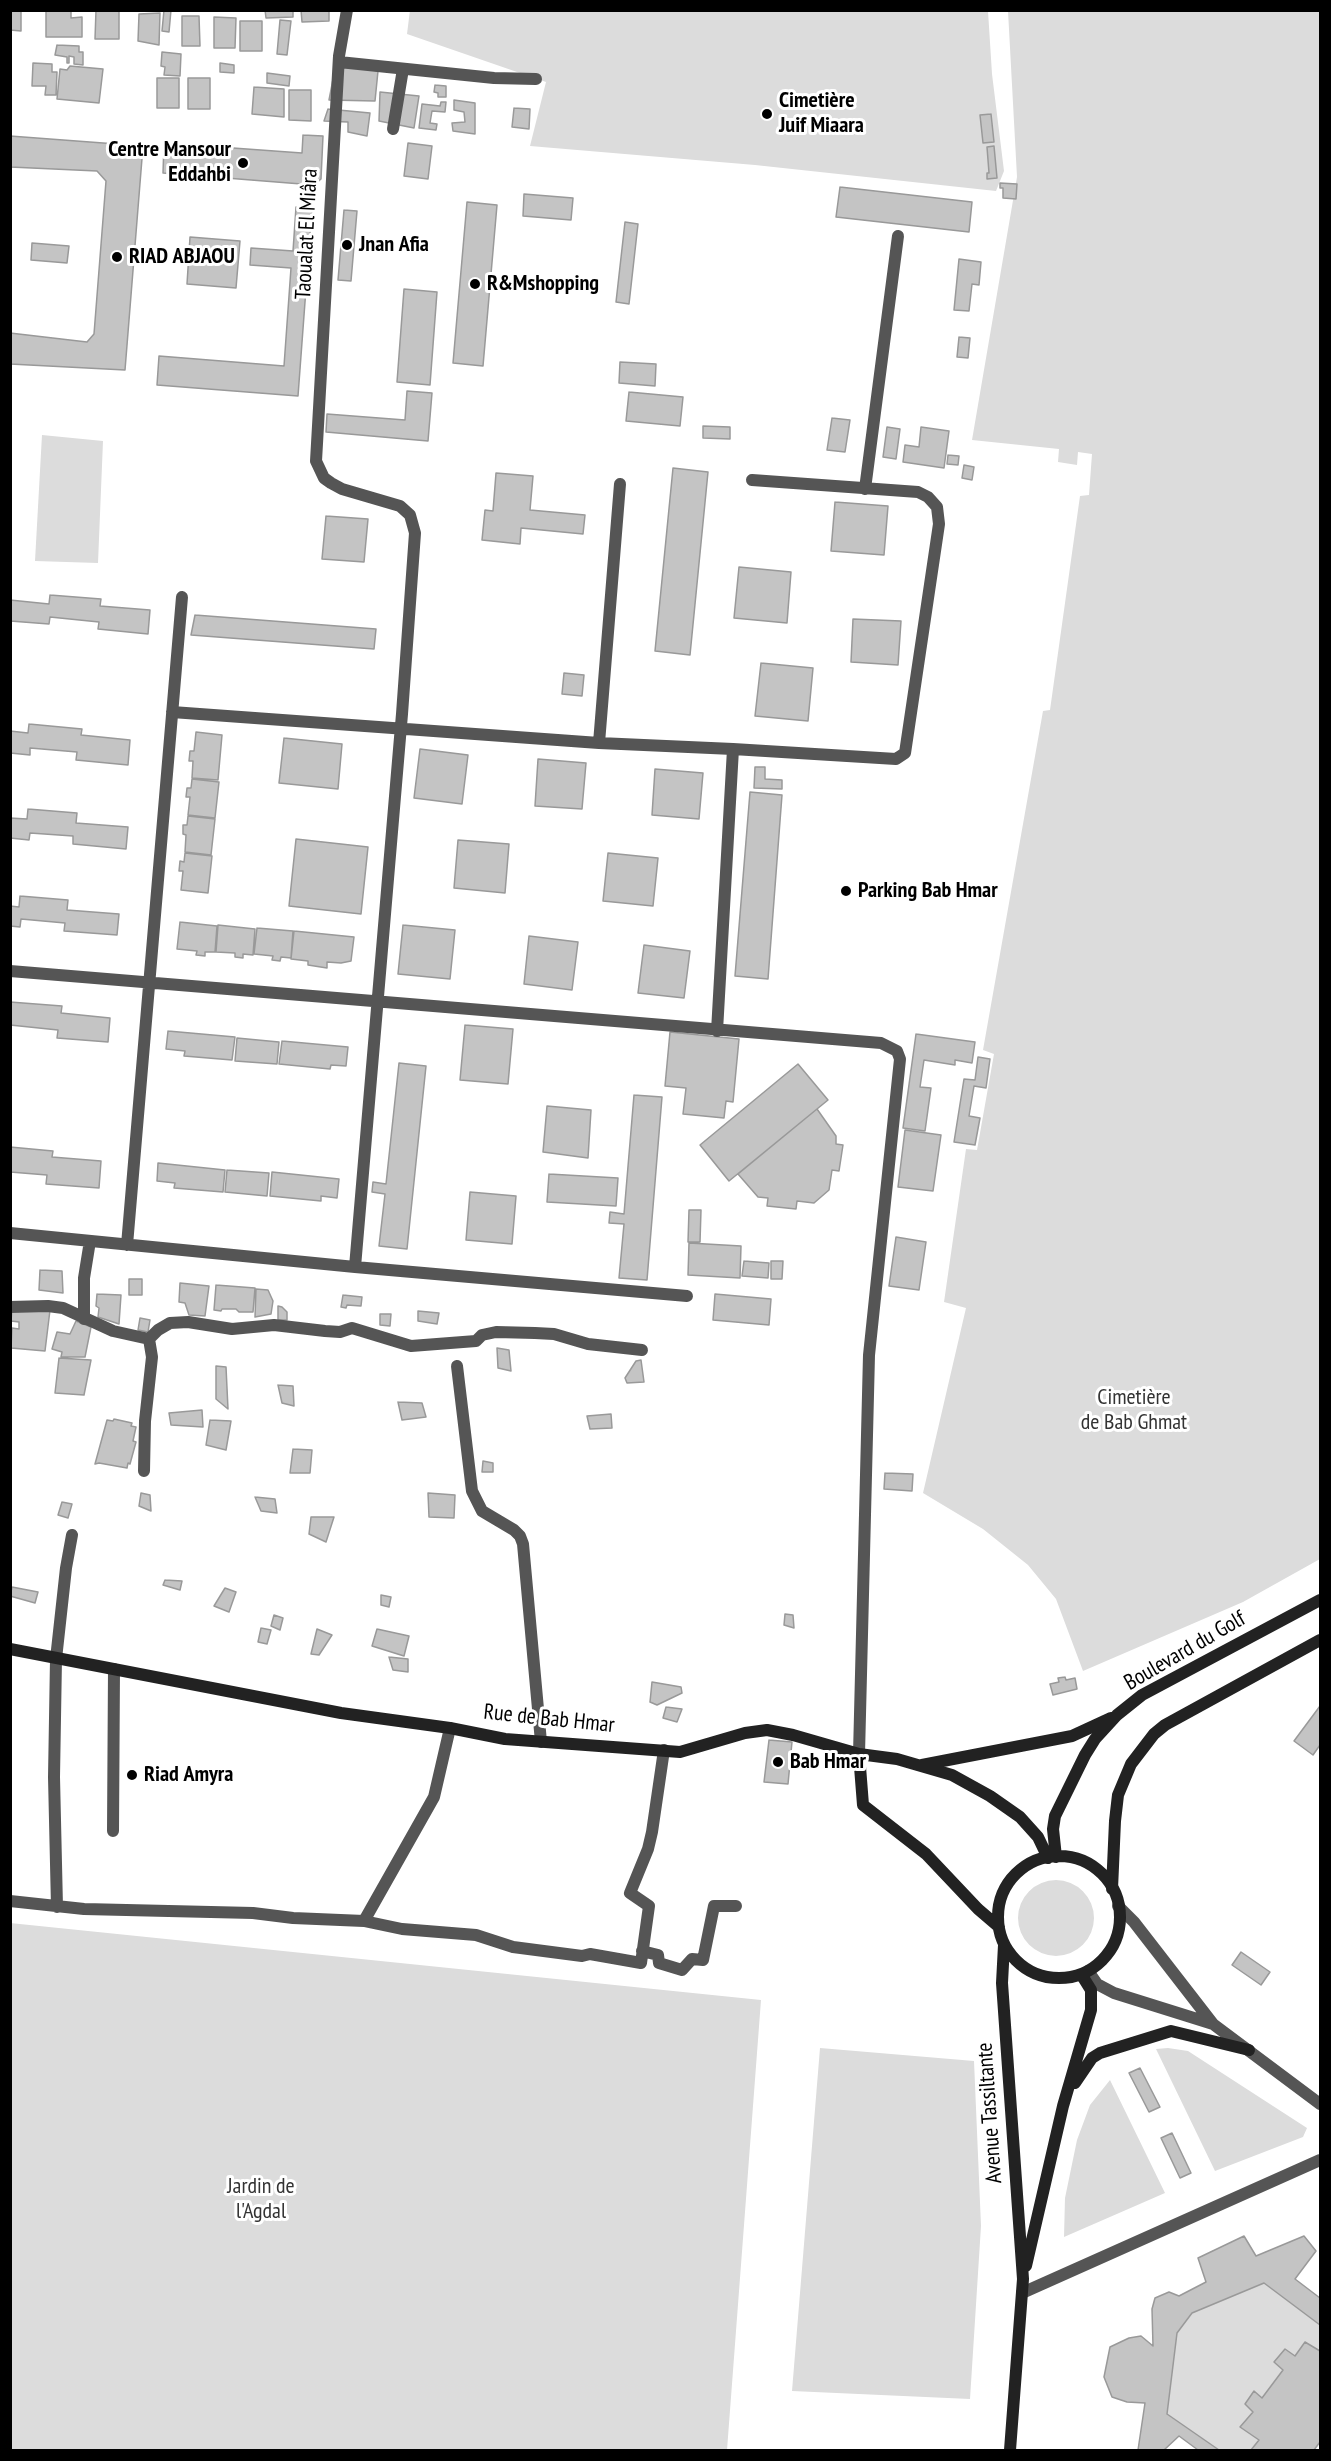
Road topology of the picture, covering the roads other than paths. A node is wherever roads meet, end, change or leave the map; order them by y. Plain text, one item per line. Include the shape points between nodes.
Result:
1 (347, 10) edge
2 (339, 62) junction
3 (403, 69) junction
4 (536, 79) dead end
5 (393, 129) dead end
6 (898, 236) dead end
7 (752, 480) dead end
8 (620, 484) dead end
9 (865, 489) junction
10 (182, 597) dead end
11 (172, 711) junction
12 (401, 728) junction
13 (599, 743) junction
14 (733, 749) junction
15 (10, 971) edge
16 (149, 982) junction
17 (377, 1001) junction
18 (717, 1031) junction
19 (10, 1233) edge
20 (90, 1241) junction
21 (127, 1245) junction
22 (355, 1267) junction
23 (687, 1296) dead end
24 (10, 1307) edge
25 (84, 1319) junction
26 (149, 1339) junction
27 (642, 1350) dead end
28 (457, 1366) dead end
29 (144, 1471) dead end
30 (72, 1535) dead end
31 (1320, 1600) edge
32 (1320, 1640) edge
33 (10, 1649) edge
34 (56, 1659) junction
35 (114, 1669) junction
36 (1117, 1715) junction
37 (450, 1728) junction
38 (541, 1742) junction
39 (664, 1750) junction
40 (859, 1755) junction
41 (922, 1765) junction
42 (113, 1831) dead end
43 (1052, 1857) junction
44 (1112, 1888) junction
45 (10, 1901) edge
46 (57, 1906) junction
47 (736, 1906) dead end
48 (1118, 1906) junction
49 (364, 1922) junction
50 (999, 1927) junction
51 (1004, 1945) junction
52 (642, 1951) junction
53 (1084, 1972) junction
54 (1214, 2024) junction
55 (1249, 2050) junction
56 (1320, 2104) edge
57 (1063, 2106) junction
58 (1320, 2160) edge
59 (1023, 2279) junction
60 (1022, 2293) junction
61 (1010, 2451) edge

1 - 2 street, Taoualat El Miâra
2 - 3 street
2 - 12 street, Taoualat El Miâra via 316,461 331,483 400,506 410,515 415,533
3 - 4 street
3 - 5 street
6 - 9 street
7 - 9 street
8 - 13 street
9 - 14 street via 918,492 937,507 939,524 905,753 896,759
10 - 11 street
11 - 12 street
11 - 16 street
12 - 13 street
12 - 17 street
13 - 14 street
14 - 18 street
15 - 16 street
16 - 17 street
16 - 21 street
17 - 18 street
17 - 22 street
18 - 40 street via 881,1043 897,1051 900,1059 868,1355
19 - 20 street
20 - 21 street
20 - 25 street via 84,1278
21 - 22 street
22 - 23 street
24 - 25 street via 48,1306 72,1311
25 - 26 street
26 - 27 street via 170,1323 188,1322 232,1329 274,1325 340,1332 352,1328 411,1346 476,1341 482,1335 496,1332 554,1334 588,1344
26 - 29 street via 152,1357
28 - 38 street via 475,1500 488,1516 520,1536 523,1544
30 - 34 street
31 - 36 main road, Boulevard du Golf via 1142,1695
32 - 44 main road via 1154,1734 1131,1764 1118,1796
33 - 34 main road, Rue de Bab Hmar
34 - 35 main road, Rue de Bab Hmar
34 - 46 street
35 - 37 main road, Rue de Bab Hmar via 341,1713
35 - 42 street
36 - 41 main road via 1071,1736
36 - 43 main road, Boulevard du Golf via 1085,1755 1055,1816
37 - 38 main road, Rue de Bab Hmar
37 - 49 street via 434,1797
38 - 39 main road, Rue de Bab Hmar
39 - 40 main road, Rue de Bab Hmar via 680,1752 767,1730
39 - 52 street via 648,1849 630,1893 649,1906
40 - 41 main road, Rue de Bab Hmar
40 - 50 main road via 863,1805 926,1854
41 - 43 main road, Rue de Bab Hmar via 952,1775 1006,1807 1031,1827
43 - 44 main road via 1085,1863
43 - 50 main road via 1027,1865 1008,1885 998,1908
44 - 48 main road
45 - 46 street
46 - 49 street via 253,1913
47 - 52 street via 714,1906 703,1960 692,1959 682,1970 659,1963 658,1955
48 - 53 main road via 1119,1927 1112,1947
48 - 54 street
49 - 52 street via 476,1935 513,1947 641,1963
50 - 51 main road
51 - 53 main road via 1015,1959 1037,1974 1063,1978
51 - 59 main road, Avenue Tassiltante via 1002,1983
53 - 54 street via 1114,1993
53 - 57 main road, Avenue Tassiltante via 1091,2010
54 - 55 street
55 - 56 street
55 - 57 main road via 1171,2031 1122,2045 1092,2058
57 - 59 main road, Avenue Tassiltante
58 - 60 street
59 - 60 main road, Avenue Tassiltante
60 - 61 main road, Avenue Tassiltante

